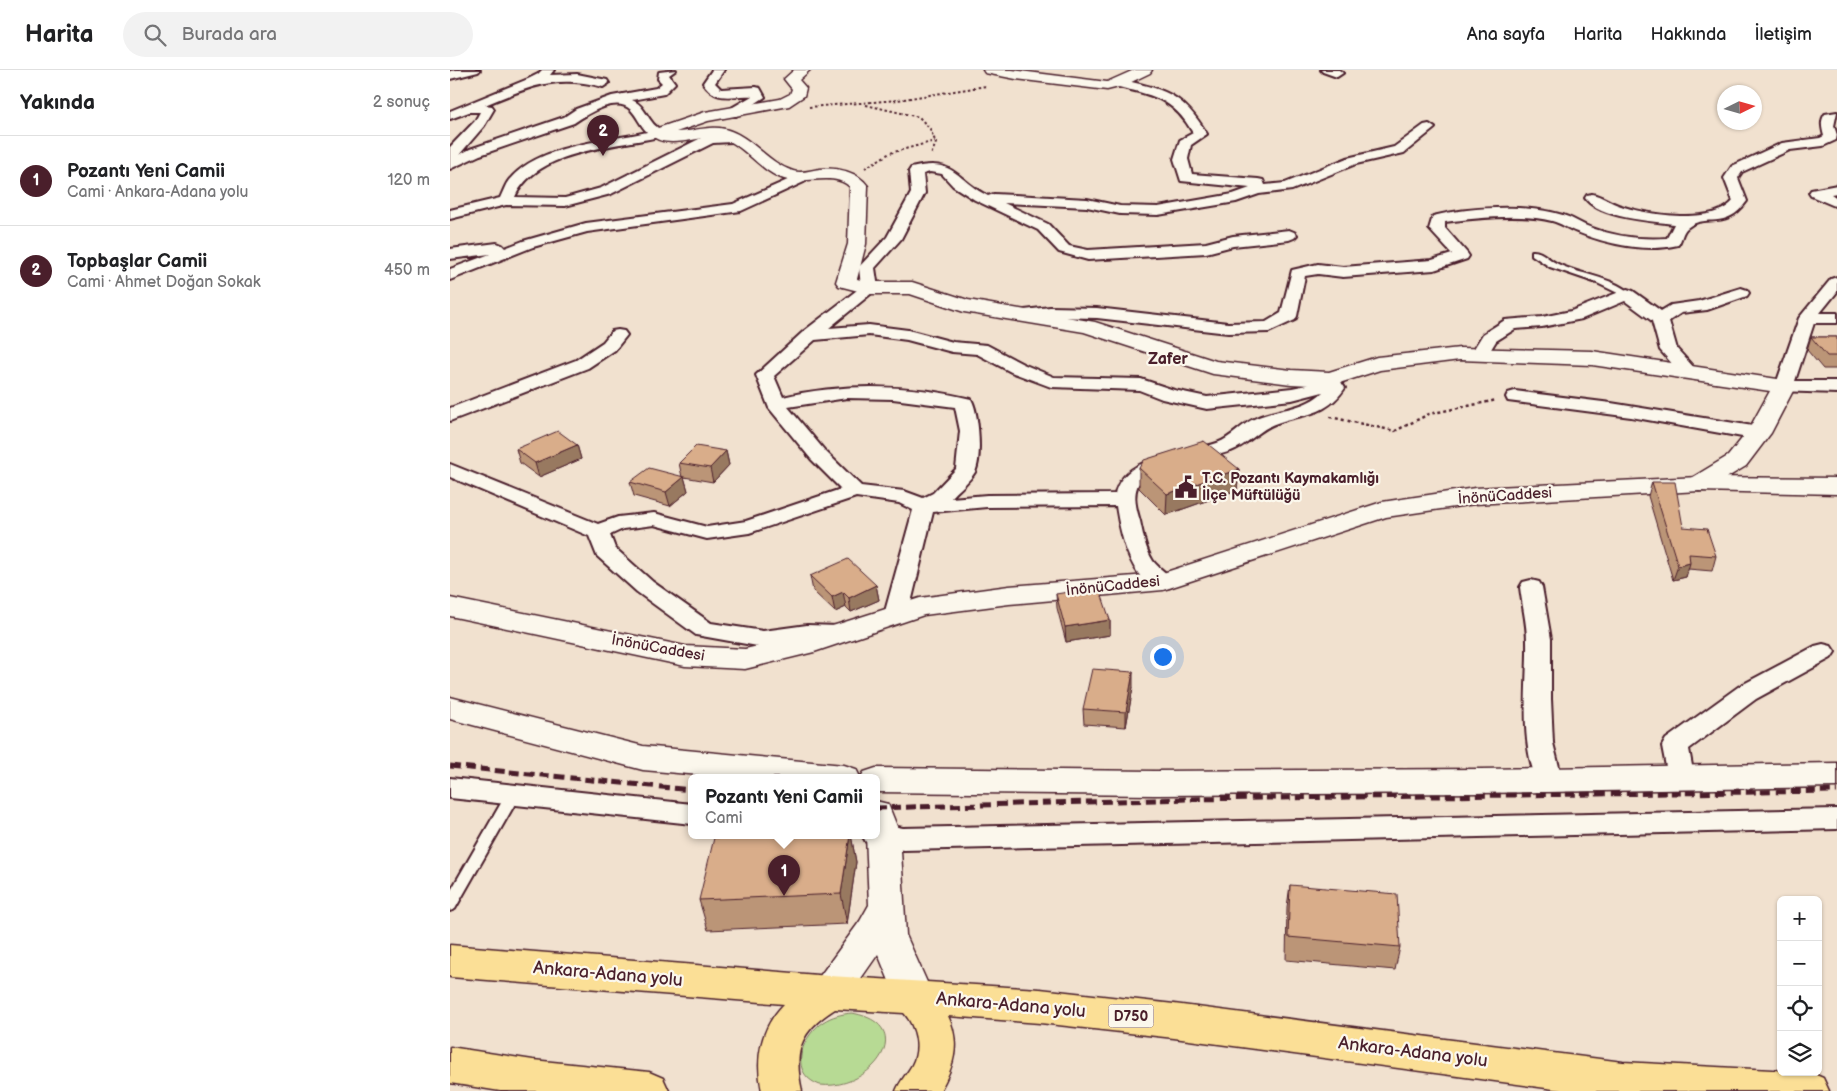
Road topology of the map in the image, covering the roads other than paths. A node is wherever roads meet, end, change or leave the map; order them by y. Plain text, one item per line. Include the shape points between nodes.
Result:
1 (474, 70) edge
2 (548, 70) edge
3 (670, 70) edge
4 (718, 70) edge
5 (803, 70) edge
6 (990, 70) edge
7 (1145, 70) edge
8 (450, 75) edge
9 (532, 82) junction
10 (604, 83) dead end
11 (1118, 83) junction
12 (601, 105) junction
13 (469, 108) junction
14 (732, 113) junction
15 (450, 115) edge
16 (1837, 116) edge
17 (1430, 128) dead end
18 (658, 133) junction
19 (732, 138) junction
20 (450, 160) edge
21 (450, 165) edge
22 (799, 179) junction
23 (1837, 189) edge
24 (1256, 190) junction
25 (980, 197) junction
26 (1592, 198) dead end
27 (506, 201) junction
28 (1837, 203) edge
29 (450, 215) edge
30 (1684, 221) junction
31 (1289, 235) dead end
32 (528, 244) junction
33 (1535, 253) dead end
34 (450, 254) edge
35 (450, 275) edge
36 (1837, 282) edge
37 (870, 288) junction
38 (1741, 293) dead end
39 (1627, 294) junction
40 (1022, 315) junction
41 (1807, 318) junction
42 (1837, 318) edge
43 (1660, 319) junction
44 (618, 335) dead end
45 (810, 335) junction
46 (1478, 355) junction
47 (1688, 371) junction
48 (1330, 379) junction
49 (1784, 387) junction
50 (1837, 387) edge
51 (1515, 397) road end
52 (776, 404) junction
53 (450, 415) edge
54 (1759, 434) junction
55 (450, 470) edge
56 (1699, 484) junction
57 (1837, 486) edge
58 (855, 491) junction
59 (1125, 500) junction
60 (924, 507) junction
61 (598, 532) junction
62 (1163, 582) junction
63 (1531, 587) dead end
64 (450, 607) edge
65 (896, 615) junction
66 (838, 634) junction
67 (1823, 652) dead end
68 (450, 708) edge
69 (812, 774) edge
70 (1837, 775) edge
71 (1681, 777) junction
72 (1549, 779) junction
73 (880, 780) edge
74 (450, 788) edge
75 (513, 795) junction
76 (688, 814) edge
77 (1837, 819) edge
78 (880, 828) edge
79 (880, 838) edge
80 (450, 905) edge
81 (886, 906) junction
82 (450, 961) edge
83 (830, 992) junction
84 (915, 998) junction
85 (450, 1065) edge
86 (649, 1091) edge
87 (782, 1091) edge
88 (916, 1091) edge
89 (1809, 1091) edge

1 - 8 street
2 - 9 street
3 - 12 street via 664,74 669,83 660,91 614,99
4 - 14 street via 708,83 711,89 719,93 756,91 759,97
5 - 14 street via 791,79 799,88 797,96 784,103
6 - 11 street via 1107,86
7 - 11 street
9 - 10 street via 589,78
9 - 13 street
11 - 24 street via 1154,91 1176,101 1190,115 1200,134 1185,143 1181,159 1186,178 1258,183
12 - 18 street via 631,102 650,130
12 - 21 street via 580,112 554,127 475,152
13 - 15 street
13 - 20 street via 488,109 483,122 453,149
14 - 18 street via 705,117
16 - 30 street via 1829,117 1831,137 1823,142 1787,146 1737,169 1731,178 1740,201 1730,212
17 - 24 street via 1399,150 1352,161 1287,186
18 - 19 street via 664,137 724,133
18 - 27 street via 551,157 526,170 508,188
19 - 22 street via 782,173
19 - 27 street via 710,139 606,191 565,202
22 - 32 street via 736,208 586,228
22 - 37 street via 825,174 851,178 859,186 857,244 846,282
23 - 28 street via 1816,192
24 - 25 street via 1222,201 1158,211
25 - 31 street via 1043,227 1064,249 1088,255 1206,248 1233,240
25 - 37 street via 958,183 947,171 930,168 916,171 918,193 893,239 867,267
26 - 30 street via 1626,214
27 - 29 street
30 - 40 street via 1674,232 1673,242 1651,244 1585,231 1557,218 1538,214 1460,215 1438,220 1437,229 1460,256 1434,265 1343,272 1318,269 1298,273 1289,316 1270,327 1228,328 1097,313
32 - 34 street
32 - 35 street
33 - 39 lane via 1553,265
36 - 41 street
37 - 40 street via 912,288 964,306
37 - 45 street
38 - 43 street via 1701,306 1677,309
39 - 43 street
39 - 46 street via 1576,315 1511,324 1489,338
40 - 48 street via 1088,326 1213,367
41 - 42 street
41 - 49 street
43 - 47 street via 1669,350
44 - 53 street via 582,364
45 - 48 street via 870,330 908,335 952,347 981,349 1051,382 1141,385 1206,403 1292,394 1318,388
45 - 52 street via 765,375
46 - 47 street via 1592,358
46 - 48 street via 1460,354 1376,364
47 - 49 street
48 - 59 street via 1336,388 1330,398 1309,410 1262,422 1225,446 1142,471 1129,483
49 - 50 street
49 - 54 street
51 - 54 street via 1563,401
52 - 58 street via 818,455
52 - 60 street via 802,397 867,391 964,403 970,431 966,470 940,497
54 - 56 street via 1737,461
55 - 61 street
56 - 57 street, İnönüCaddesi
56 - 62 street, İnönüCaddesi via 1475,496 1382,510
58 - 60 street via 904,496
58 - 61 street via 749,527 707,533 654,519 618,523
59 - 60 street via 987,502
59 - 62 street via 1137,553 1151,574
60 - 65 street
61 - 66 street via 605,551 645,587 704,630 763,639 807,632
62 - 65 street, İnönüCaddesi via 1009,595 920,607
63 - 72 street via 1539,639 1540,743
64 - 66 street, İnönüCaddesi via 685,656 745,659
65 - 66 street, İnönüCaddesi
67 - 71 street via 1747,693 1675,746
68 - 69 street via 643,758
70 - 71 street
71 - 72 street
72 - 73 street via 1164,783
74 - 75 street
75 - 76 street
75 - 80 lane
77 - 78 street via 903,839
79 - 81 street
81 - 83 street via 873,932
81 - 84 street via 888,935
82 - 83 highway, Ankara-Adana yolu / D750
83 - 84 highway, Ankara-Adana yolu / D750
83 - 87 highway via 797,1015 784,1034 777,1053 776,1074
84 - 88 highway via 927,1010 937,1044 933,1065
84 - 89 highway, Ankara-Adana yolu / D750 via 1040,1006 1174,1021 1623,1080
85 - 86 highway

